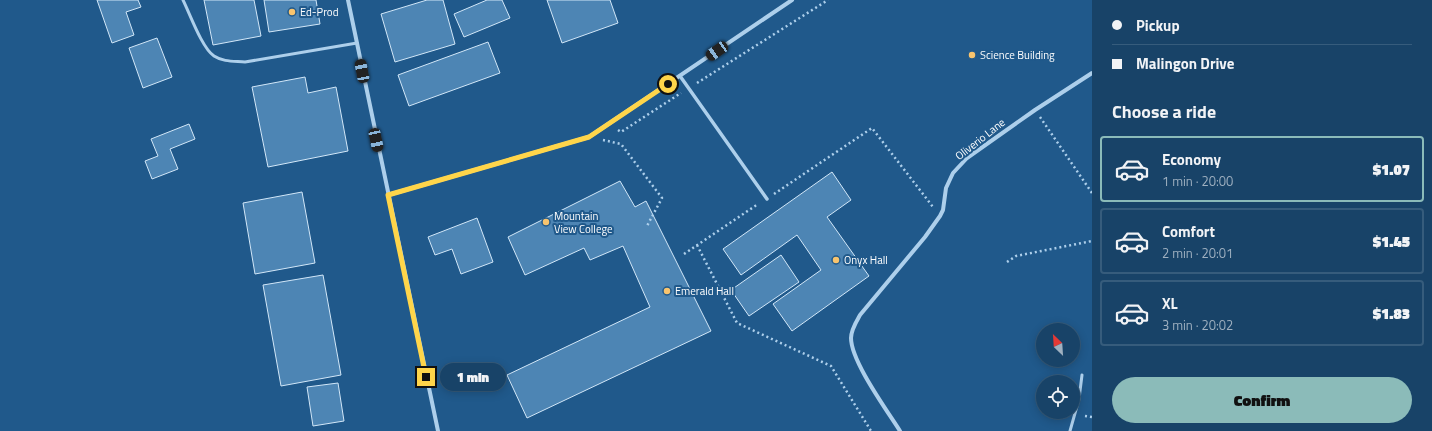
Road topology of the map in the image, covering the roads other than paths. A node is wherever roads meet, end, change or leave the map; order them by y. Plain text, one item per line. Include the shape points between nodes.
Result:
1 (183, 0) edge
2 (348, 0) edge
3 (792, 0) edge
4 (357, 43) junction
5 (1092, 73) edge
6 (680, 76) junction
7 (388, 195) junction
8 (767, 198) road end
9 (1082, 376) dead end
10 (438, 431) edge
11 (900, 431) edge
12 (1070, 431) edge

1 - 4 lane via 206,47 214,56 226,61 245,62
2 - 4 street
3 - 6 street
4 - 7 street
5 - 11 street, Oliverio Lane via 967,158 953,173 946,188 944,210 940,216 860,315 854,326 851,337 853,352
6 - 7 street via 589,137
6 - 8 street
7 - 10 street
9 - 12 lane

